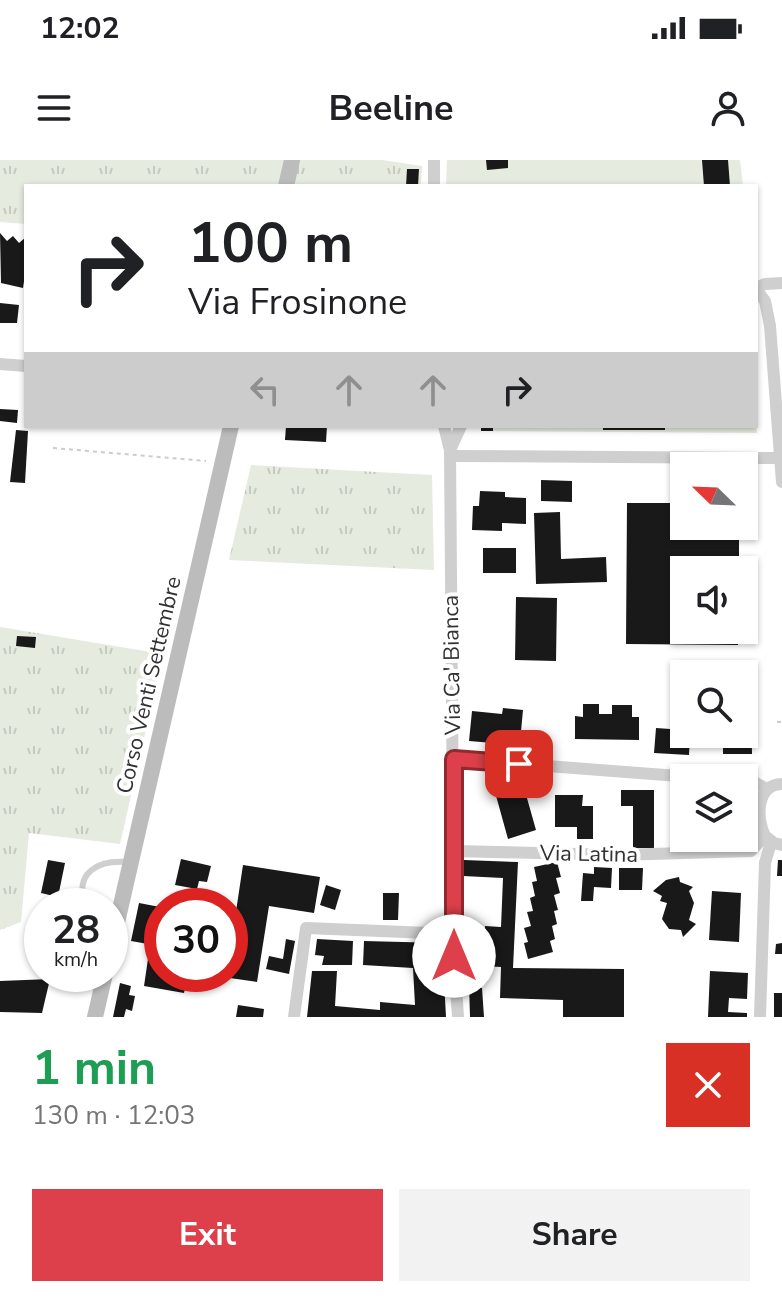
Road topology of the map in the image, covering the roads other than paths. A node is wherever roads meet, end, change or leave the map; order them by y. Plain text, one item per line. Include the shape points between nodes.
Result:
1 (292, 160) edge
2 (434, 160) edge
3 (286, 184) edge
4 (434, 184) edge
5 (782, 283) edge
6 (758, 288) edge
7 (758, 292) edge
8 (0, 364) edge
9 (24, 366) edge
10 (231, 428) edge
11 (444, 428) edge
12 (460, 428) edge
13 (450, 453) junction
14 (780, 458) edge
15 (782, 482) edge
16 (454, 759) junction
17 (670, 775) edge
18 (776, 784) edge
19 (773, 841) edge
20 (454, 851) junction
21 (131, 863) junction
22 (83, 888) edge
23 (124, 888) edge
24 (454, 934) junction
25 (101, 992) edge
26 (95, 1017) edge
27 (294, 1017) edge
28 (458, 1017) edge
29 (760, 1017) edge

1 - 3 street
2 - 4 street
5 - 6 street
7 - 14 street via 770,326
8 - 9 street
10 - 21 street, Corso Venti Settembre
11 - 13 street, Via Ca' Bianca
12 - 13 street, Via Ca' Bianca
13 - 14 street
13 - 16 street, Via Ca' Bianca
14 - 15 street
16 - 17 street
16 - 20 street, Via Ca' Bianca
18 - 19 street via 760,809 760,824
19 - 20 street, Via Latina via 751,851
19 - 29 street via 765,863
20 - 24 street, Via Ca' Bianca
21 - 22 lane via 95,867
21 - 23 street, Corso Venti Settembre
24 - 27 street via 306,928
24 - 28 street, Via Ca' Bianca
25 - 26 street

